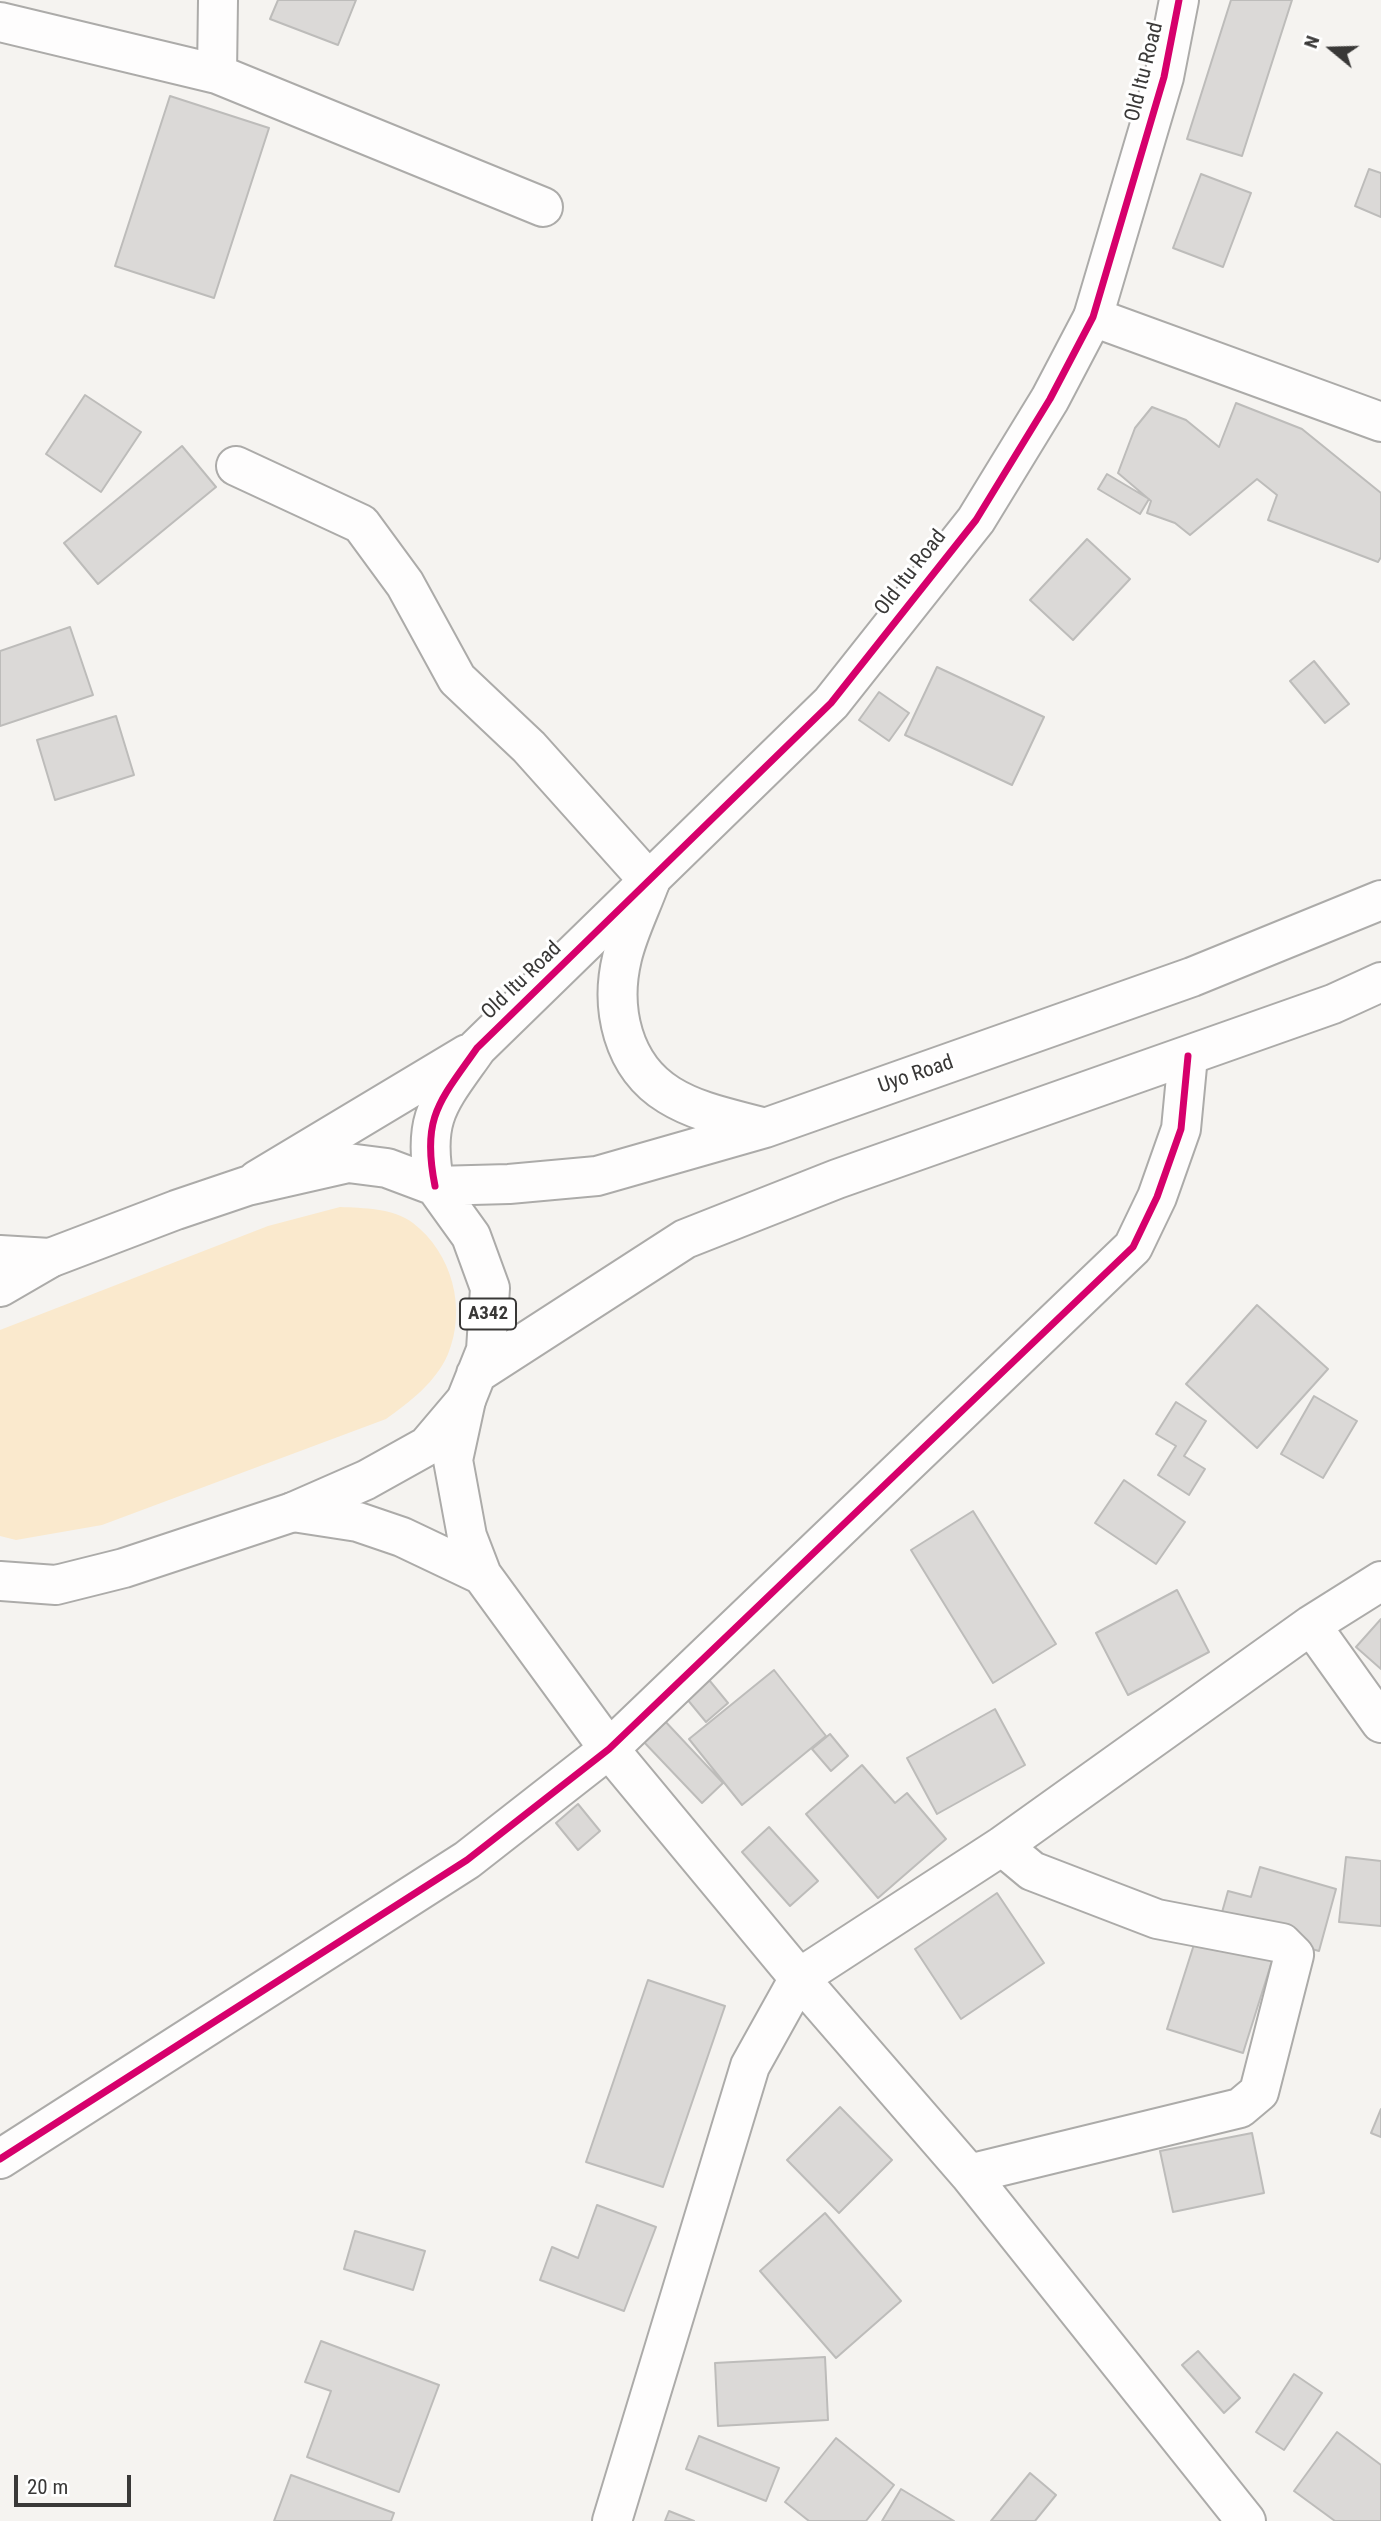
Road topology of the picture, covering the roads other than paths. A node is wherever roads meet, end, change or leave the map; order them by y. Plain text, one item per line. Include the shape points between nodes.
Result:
1 (218, 0) edge
2 (1179, 0) edge
3 (0, 22) edge
4 (216, 74) junction
5 (543, 207) dead end
6 (1093, 317) junction
7 (1381, 422) edge
8 (236, 466) dead end
9 (650, 882) junction
10 (1381, 901) edge
11 (1381, 982) edge
12 (477, 1048) junction
13 (1188, 1056) junction
14 (765, 1128) junction
15 (247, 1186) junction
16 (435, 1186) junction
17 (0, 1255) edge
18 (50, 1258) junction
19 (0, 1287) edge
20 (471, 1387) junction
21 (293, 1512) junction
22 (482, 1575) junction
23 (1381, 1581) edge
24 (2, 1586) edge
25 (1311, 1625) junction
26 (1381, 1723) edge
27 (608, 1749) junction
28 (1002, 1846) junction
29 (799, 1978) junction
30 (0, 2159) edge
31 (969, 2174) junction
32 (612, 2521) edge
33 (1246, 2521) edge

1 - 4 main road
2 - 6 main road, Old Itu Road via 1164,77
3 - 4 main road
4 - 5 main road
6 - 7 main road
6 - 9 main road, Old Itu Road via 1050,399 976,520 831,704
8 - 9 main road via 360,524 405,584 457,680 529,747
9 - 12 main road, Old Itu Road
9 - 14 main road via 622,957 616,1002 621,1034 638,1065 667,1094 700,1110
10 - 14 main road, Uyo Road via 1192,977
11 - 13 main road, A342
12 - 15 main road
12 - 16 main road via 436,1107 429,1136
13 - 20 main road, A342 via 837,1179 685,1239
13 - 27 main road via 1181,1129 1133,1247
14 - 16 main road, Uyo Road via 597,1176
15 - 16 main road via 348,1163 387,1168
15 - 18 main road
16 - 20 main road, A342 via 471,1236 490,1288 486,1350
17 - 18 main road
18 - 19 main road
20 - 21 main road, A342 via 428,1446
20 - 22 main road via 453,1460 467,1536
21 - 22 main road via 358,1522
21 - 24 main road, A342 via 56,1585
22 - 27 main road
23 - 25 main road
25 - 26 main road
25 - 28 main road
27 - 29 main road
27 - 30 main road via 467,1860
28 - 29 main road
28 - 31 main road via 1032,1871 1157,1919 1282,1943 1294,1955 1259,2092 1240,2108
29 - 31 main road
29 - 32 main road via 750,2066
31 - 33 main road

